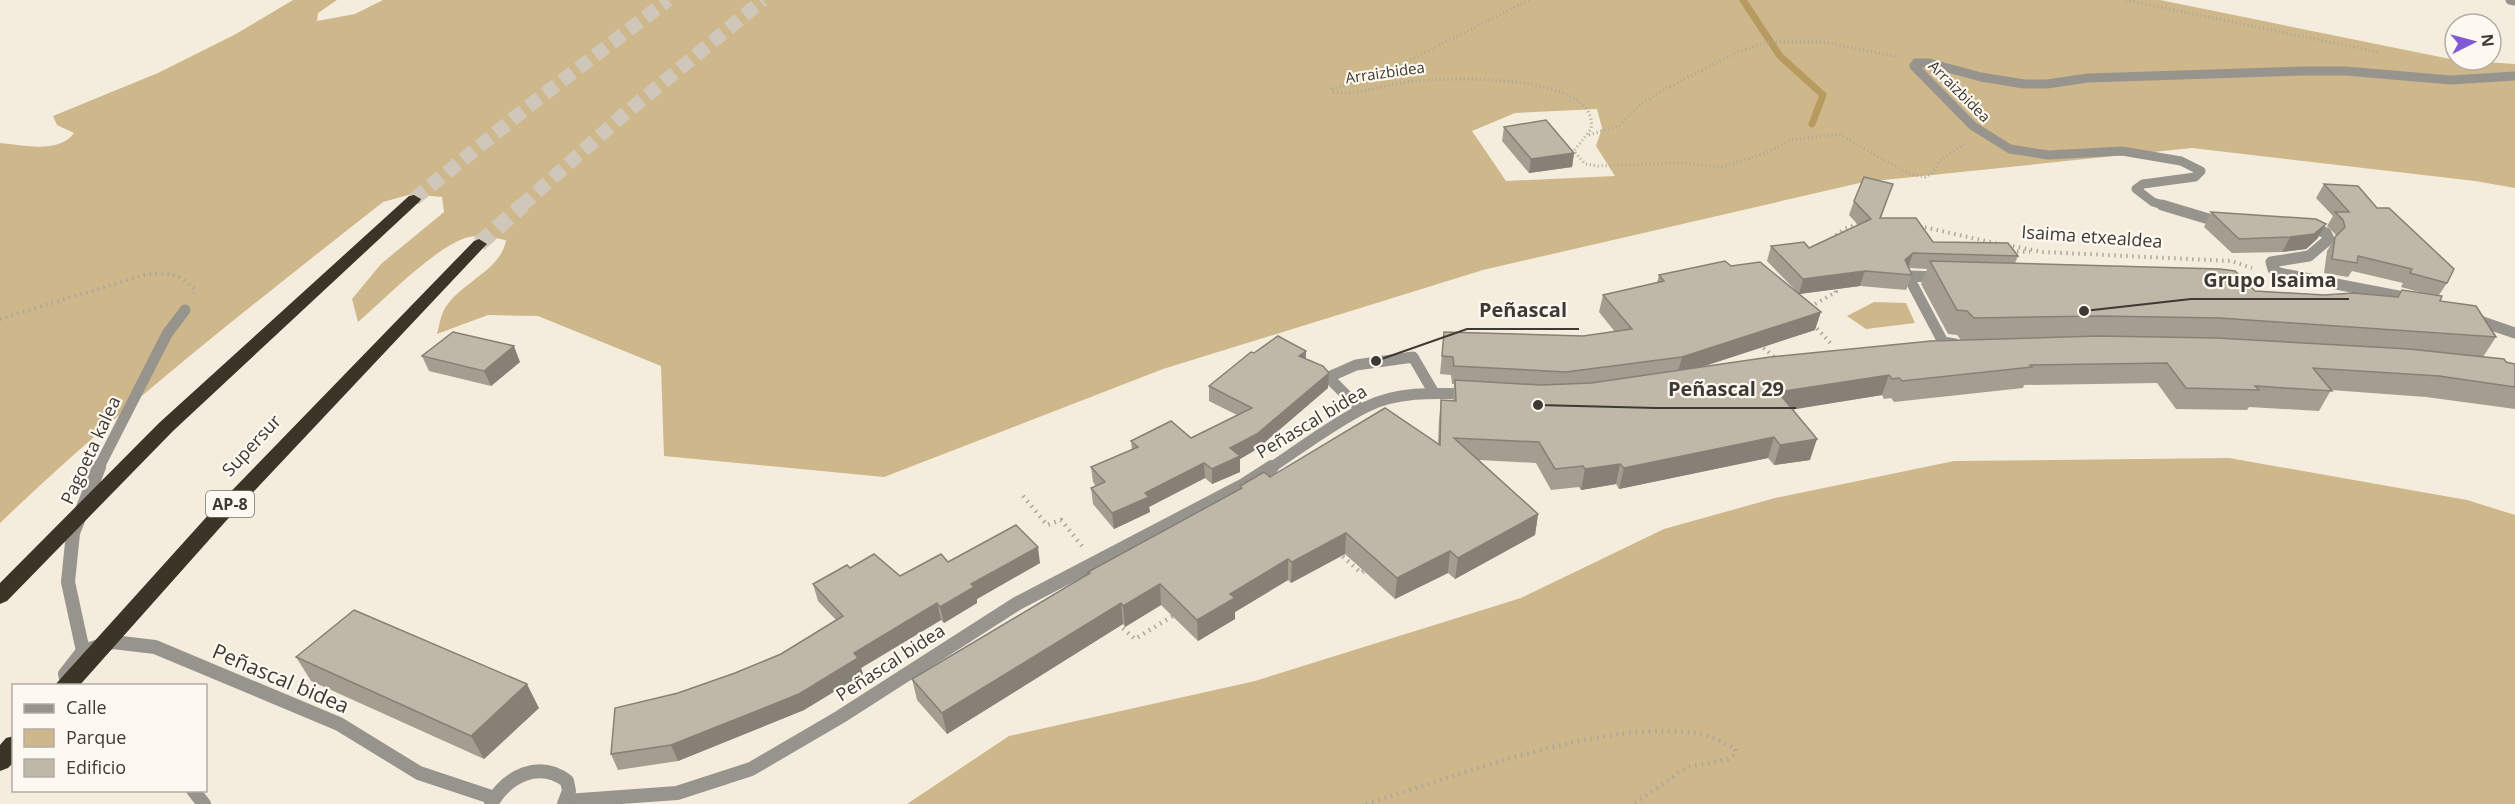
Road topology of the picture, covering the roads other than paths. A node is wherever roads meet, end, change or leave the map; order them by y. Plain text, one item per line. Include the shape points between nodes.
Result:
1 (2510, 0) edge
2 (2515, 1) edge
3 (2515, 76) edge
4 (414, 199) tunnel mouth
5 (2237, 224) edge
6 (2298, 225) edge
7 (479, 244) tunnel mouth
8 (1949, 277) edge
9 (2427, 303) edge
10 (2386, 306) edge
11 (185, 310) road end
12 (2415, 310) edge
13 (2461, 314) edge
14 (2515, 333) edge
15 (1936, 352) edge
16 (1434, 393) junction
17 (1485, 395) edge
18 (1360, 409) junction
19 (0, 596) edge
20 (83, 651) junction
21 (66, 684) edge
22 (69, 684) edge
23 (12, 747) edge
24 (0, 761) edge
25 (195, 792) edge
26 (493, 801) edge
27 (565, 802) edge
28 (204, 804) edge

1 - 2 street
3 - 5 street, Arraizbidea via 2451,80 2305,71 2088,78 2047,84 1981,77 1929,63 1914,66 1992,141 2039,157 2109,150 2194,165 2201,171 2195,177 2143,184 2136,189 2164,206
4 - 19 highway via 166,427
6 - 9 street via 2326,233 2329,239 2309,256 2271,262 2279,273 2388,292
7 - 22 highway, Supersur / AP-8 via 170,567
8 - 15 street via 1908,276 1943,342 1954,342 1966,351
10 - 12 street
11 - 20 street, Pagoeta kalea via 167,334 90,484 73,533 68,582
13 - 14 street
16 - 17 street, Peñascal bidea
16 - 18 street, Peñascal bidea via 1393,398
16 - 18 street via 1413,357 1337,371 1330,379
18 - 27 street, Peñascal bidea via 1244,485 1018,603 751,769 677,793
20 - 21 street via 64,674
20 - 26 street, Peñascal bidea via 113,642 155,647 339,724 418,773
23 - 24 highway
25 - 28 street
26 - 27 street via 513,779 539,770 551,771 567,782

